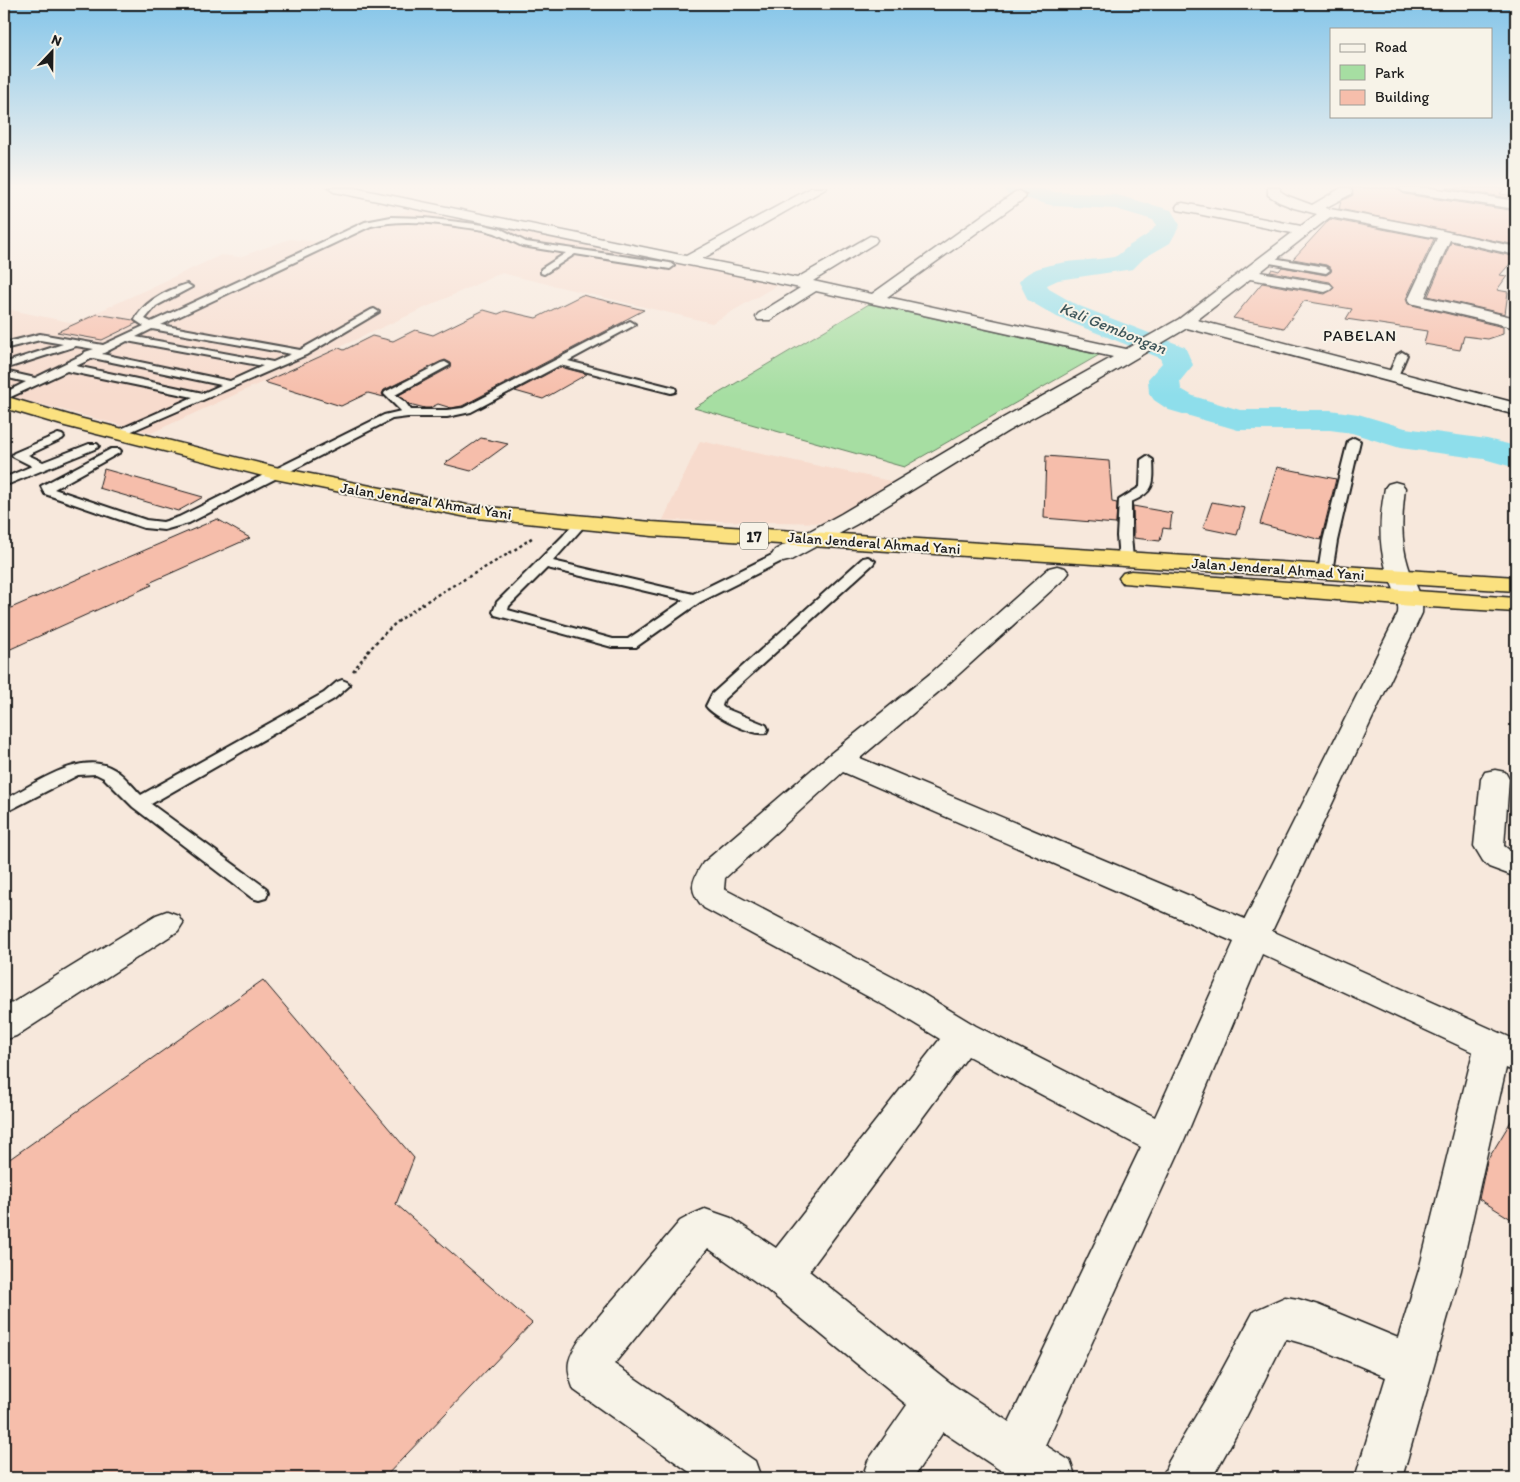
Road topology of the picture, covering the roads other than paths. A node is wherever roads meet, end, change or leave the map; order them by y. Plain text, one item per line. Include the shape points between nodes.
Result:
1 (300, 257) edge
2 (565, 257) edge
3 (609, 257) edge
4 (668, 257) edge
5 (694, 257) edge
6 (845, 257) edge
7 (934, 257) edge
8 (1271, 257) edge
9 (1435, 257) edge
10 (1267, 260) junction
11 (687, 261) junction
12 (670, 266) dead end
13 (1326, 270) dead end
14 (544, 271) dead end
15 (1248, 274) junction
16 (807, 284) junction
17 (187, 287) dead end
18 (1325, 287) dead end
19 (876, 299) junction
20 (374, 312) dead end
21 (764, 317) dead end
22 (1185, 322) junction
23 (1516, 323) edge
24 (630, 324) dead end
25 (151, 326) junction
26 (126, 338) junction
27 (75, 344) junction
28 (4, 346) edge
29 (103, 348) junction
30 (1134, 352) junction
31 (302, 353) junction
32 (89, 354) junction
33 (1402, 355) dead end
34 (559, 362) junction
35 (274, 365) junction
36 (445, 365) dead end
37 (4, 366) edge
38 (64, 367) junction
39 (4, 374) edge
40 (1393, 376) junction
41 (35, 381) junction
42 (231, 384) junction
43 (671, 390) dead end
44 (204, 396) junction
45 (4, 397) edge
46 (4, 402) edge
47 (1516, 409) edge
48 (407, 414) junction
49 (4, 422) edge
50 (58, 437) junction
51 (1354, 441) dead end
52 (116, 443) junction
53 (93, 446) junction
54 (1147, 460) dead end
55 (41, 466) junction
56 (275, 473) junction
57 (4, 482) edge
58 (252, 485) junction
59 (1395, 488) dead end
60 (575, 531) junction
61 (812, 539) junction
62 (783, 556) junction
63 (1126, 559) junction
64 (868, 561) junction
65 (544, 563) junction
66 (1325, 572) junction
67 (1057, 573) junction
68 (1516, 584) edge
69 (1406, 588) junction
70 (695, 599) junction
71 (1516, 605) edge
72 (342, 685) road end
73 (760, 729) dead end
74 (840, 760) junction
75 (1495, 779) dead end
76 (139, 803) junction
77 (4, 807) edge
78 (1516, 866) edge
79 (259, 893) dead end
80 (167, 923) dead end
81 (1253, 936) junction
82 (4, 1026) edge
83 (963, 1036) junction
84 (1504, 1051) edge
85 (1165, 1141) junction
86 (781, 1275) junction
87 (1413, 1366) junction
88 (937, 1401) junction
89 (1043, 1472) edge
90 (738, 1478) edge
91 (886, 1478) edge
92 (1186, 1478) edge
93 (1379, 1478) edge

1 - 25 lane
2 - 14 lane
3 - 12 lane
4 - 11 street
5 - 11 street
6 - 16 street
7 - 19 street
8 - 10 street
9 - 23 street via 1416,300
10 - 13 lane
10 - 15 street
11 - 16 street
15 - 18 street
15 - 22 street
16 - 19 street
16 - 21 street
17 - 25 lane via 162,298 143,313 140,320
19 - 30 street
20 - 31 lane
22 - 30 street
22 - 40 street
24 - 34 lane
25 - 26 lane
25 - 31 lane
26 - 29 lane
26 - 35 lane
27 - 28 lane via 40,337
27 - 29 lane
27 - 37 lane
29 - 32 lane
30 - 61 street
31 - 35 lane
32 - 38 lane
32 - 42 lane
33 - 40 lane
34 - 43 lane
34 - 48 lane via 467,410 446,415
35 - 42 lane
36 - 48 lane via 392,390 391,398 402,404
38 - 41 lane
38 - 44 lane
39 - 41 lane
40 - 47 street
41 - 45 lane
42 - 44 lane
44 - 52 lane
46 - 52 highway, Jalan Jenderal Ahmad Yani / 17
48 - 56 lane via 388,417
49 - 50 highway, Jalan Jenderal Ahmad Yani / 17
50 - 53 highway, Jalan Jenderal Ahmad Yani / 17
50 - 55 lane via 18,455
51 - 66 lane
52 - 53 highway, Jalan Jenderal Ahmad Yani / 17
52 - 56 highway, Jalan Jenderal Ahmad Yani / 17
52 - 58 highway, Jalan Jenderal Ahmad Yani / 17
52 - 58 lane via 56,479 47,486 49,491 144,524 164,526 184,520
53 - 55 lane
54 - 63 lane via 1147,488 1143,494 1125,500
55 - 57 lane
56 - 58 lane
56 - 60 highway, Jalan Jenderal Ahmad Yani / 17
58 - 60 highway, Jalan Jenderal Ahmad Yani / 17 via 446,524 535,536
59 - 69 street via 1390,516 1391,534
60 - 61 highway, Jalan Jenderal Ahmad Yani / 17
60 - 62 highway, Jalan Jenderal Ahmad Yani / 17 via 662,548
60 - 65 lane
61 - 62 street
61 - 63 highway, Jalan Jenderal Ahmad Yani / 17
62 - 64 highway, Jalan Jenderal Ahmad Yani / 17
62 - 70 lane
63 - 66 highway, Jalan Jenderal Ahmad Yani / 17
64 - 67 highway, Jalan Jenderal Ahmad Yani / 17
64 - 73 lane via 717,697 714,706 718,710
65 - 70 lane
65 - 70 lane via 502,605 500,612 612,643 632,644
66 - 69 highway, Jalan Jenderal Ahmad Yani / 17
67 - 69 highway, Jalan Jenderal Ahmad Yani / 17
67 - 74 street via 940,678
68 - 69 highway, Jalan Jenderal Ahmad Yani / 17
69 - 71 highway, Jalan Jenderal Ahmad Yani / 17
69 - 81 street via 1410,613
72 - 76 lane via 329,696
74 - 81 street
74 - 83 street via 714,871 706,887 709,894 902,998
75 - 78 street via 1489,846 1502,861
76 - 77 lane via 110,774 98,768 86,768 75,770
76 - 79 lane
80 - 82 street
81 - 84 street
81 - 85 street
83 - 85 street
83 - 86 street
84 - 87 street
85 - 89 street
86 - 88 street
86 - 90 street via 718,1231 705,1228 694,1234 590,1361 590,1374
87 - 92 street via 1311,1324 1284,1318 1276,1321 1269,1326
87 - 93 street
88 - 89 street
88 - 91 street

